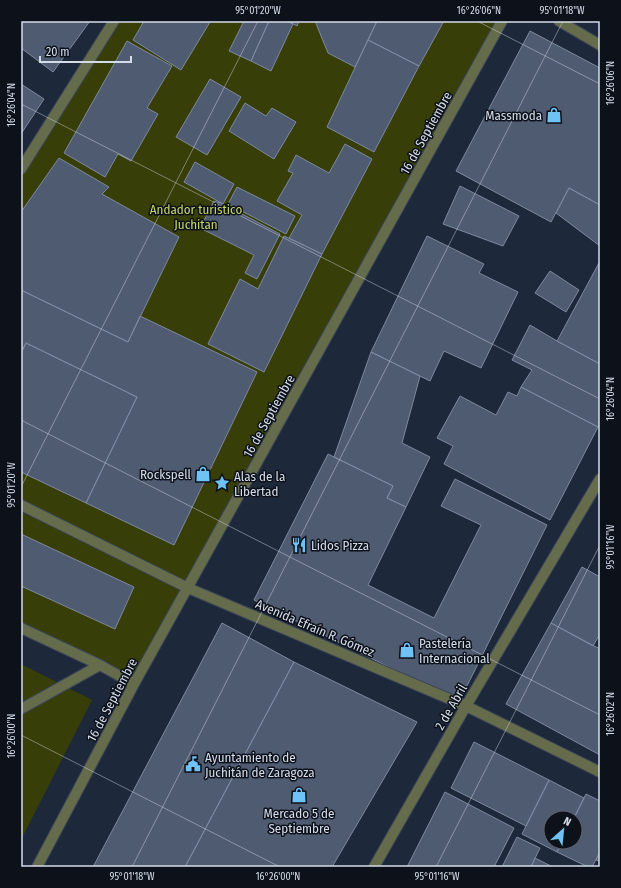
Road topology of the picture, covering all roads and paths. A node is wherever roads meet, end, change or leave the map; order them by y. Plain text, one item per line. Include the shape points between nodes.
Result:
1 (114, 21) edge
2 (502, 21) edge
3 (559, 21) edge
4 (600, 45) edge
5 (21, 169) edge
6 (600, 479) edge
7 (21, 505) edge
8 (188, 588) junction
9 (21, 628) edge
10 (100, 665) junction
11 (134, 684) junction
12 (466, 706) junction
13 (21, 709) edge
14 (600, 772) edge
15 (37, 867) edge
16 (374, 867) edge

1 - 5 street
2 - 8 street, 16 de Septiembre
3 - 4 street
6 - 12 street, 2 de Abril
7 - 8 street, Avenida Efraín R. Gómez
8 - 11 street, 16 de Septiembre
8 - 12 street, Avenida Efraín R. Gómez
9 - 10 street
10 - 11 street
10 - 13 street
11 - 15 street, 16 de Septiembre
12 - 14 street, Avenida Efraín R. Gómez
12 - 16 street, 2 de Abril

